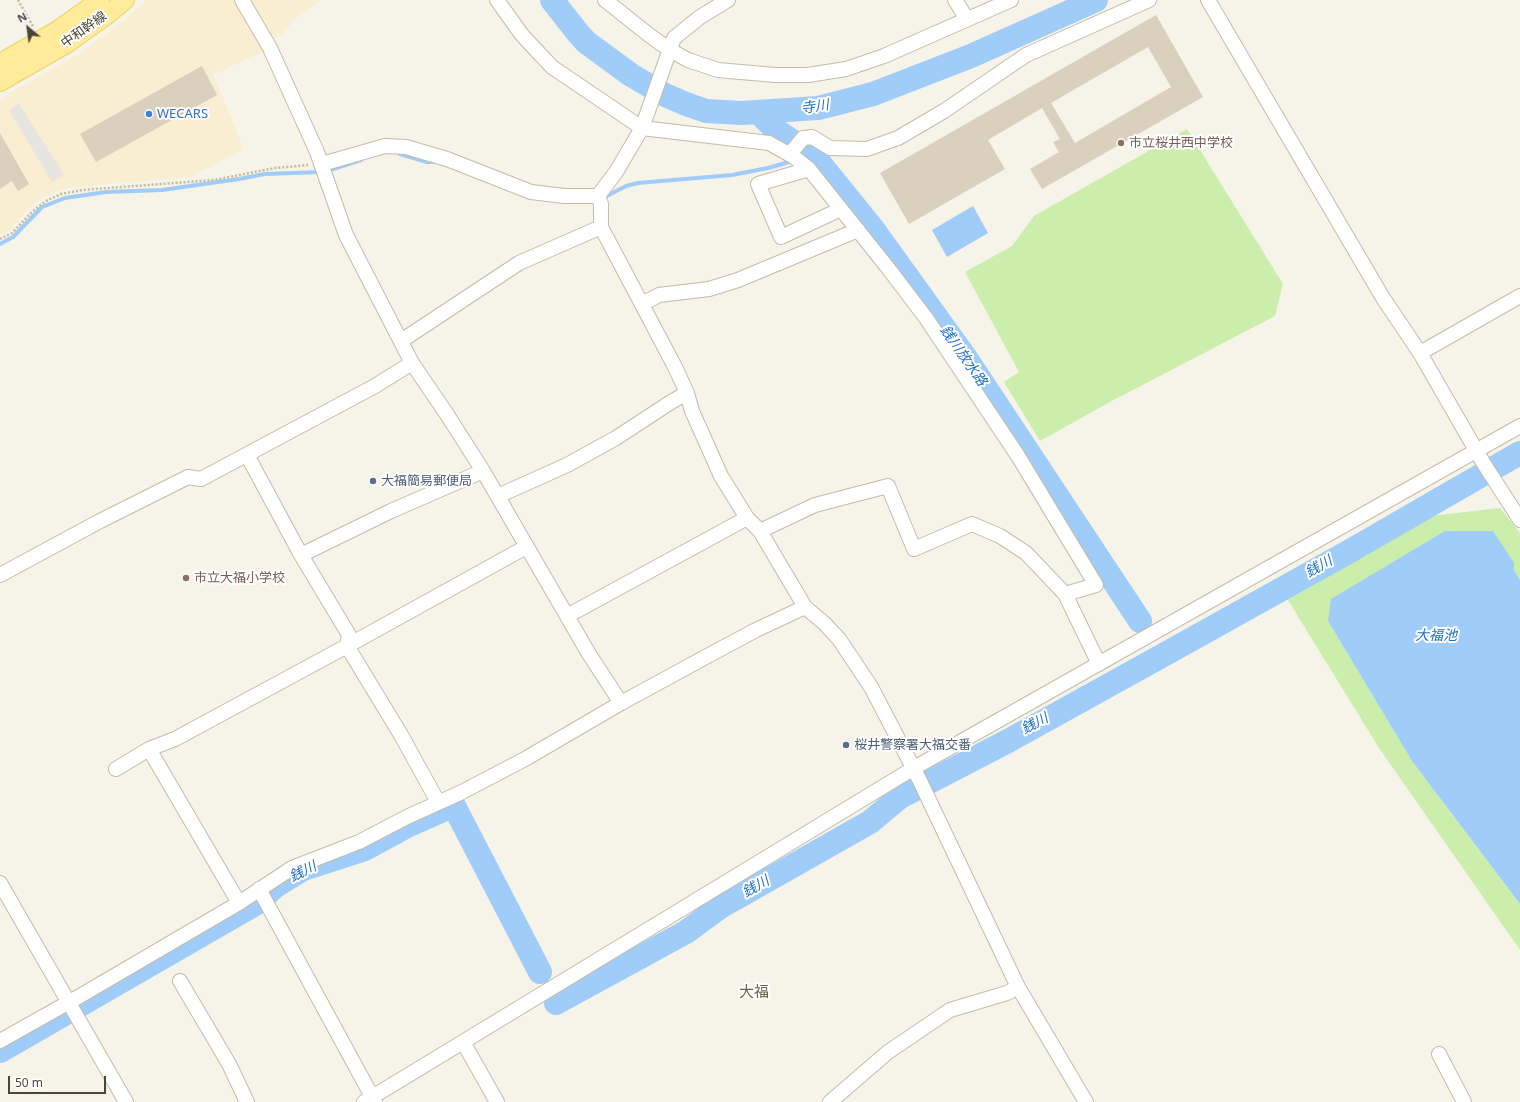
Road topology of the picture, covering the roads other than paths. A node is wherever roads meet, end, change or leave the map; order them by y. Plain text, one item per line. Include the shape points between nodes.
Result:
1 (100, 0) edge
2 (125, 0) edge
3 (242, 0) edge
4 (497, 0) edge
5 (605, 0) edge
6 (728, 0) edge
7 (955, 0) edge
8 (1011, 0) edge
9 (1149, 0) edge
10 (1208, 0) edge
11 (967, 19) junction
12 (668, 54) junction
13 (0, 64) edge
14 (0, 82) edge
15 (643, 125) junction
16 (799, 161) junction
17 (323, 168) junction
18 (600, 200) junction
19 (841, 209) junction
20 (601, 227) junction
21 (858, 230) junction
22 (1520, 296) edge
23 (642, 304) junction
24 (402, 341) junction
25 (1420, 352) junction
26 (412, 363) junction
27 (687, 393) junction
28 (1520, 426) edge
29 (1477, 451) junction
30 (247, 455) junction
31 (483, 471) junction
32 (498, 496) junction
33 (747, 518) junction
34 (1520, 520) edge
35 (760, 531) junction
36 (526, 547) junction
37 (301, 555) junction
38 (0, 575) edge
39 (1064, 594) junction
40 (805, 607) junction
41 (567, 616) junction
42 (348, 646) junction
43 (1099, 664) junction
44 (621, 703) junction
45 (149, 749) junction
46 (116, 768) dead end
47 (919, 779) junction
48 (438, 802) junction
49 (0, 883) edge
50 (259, 889) junction
51 (239, 903) junction
52 (180, 981) dead end
53 (1018, 987) junction
54 (72, 1007) junction
55 (0, 1041) edge
56 (463, 1042) junction
57 (1439, 1054) dead end
58 (370, 1100) edge
59 (126, 1102) edge
60 (248, 1102) edge
61 (497, 1102) edge
62 (830, 1102) edge
63 (1086, 1102) edge
64 (1464, 1102) edge

1 - 13 main road, 中和幹線 via 58,30
2 - 14 main road, 中和幹線 via 68,43
3 - 17 street via 270,48
4 - 15 street via 522,35 552,67
5 - 12 street
6 - 12 street via 680,32 674,38
7 - 11 street
8 - 11 street
9 - 16 street via 1026,55 898,138 867,149 830,148 812,137 803,138
10 - 25 street via 1383,298
11 - 12 street via 884,56 846,69 808,75 718,70
12 - 15 street
15 - 16 street via 769,143
15 - 18 street
16 - 19 street
16 - 19 street via 758,184 781,237
17 - 18 street via 385,146 406,147 531,192
17 - 24 street via 346,235
18 - 20 street
19 - 21 street
20 - 23 street
20 - 24 street via 519,263
21 - 23 street via 738,280 709,289 660,295
21 - 39 street via 926,318 1018,456 1096,585
22 - 25 street
23 - 27 street
24 - 26 street
25 - 29 street
26 - 30 street via 375,386
26 - 31 street
27 - 32 street via 616,438 567,465
27 - 33 street via 692,411 721,476
28 - 29 street
29 - 34 street
29 - 43 street
30 - 37 street
30 - 38 street via 201,479 188,477
31 - 32 street
31 - 37 street via 391,511
32 - 36 street
33 - 35 street
33 - 41 street
35 - 39 street via 815,505 888,486 914,549 972,524 1000,536 1026,553
35 - 40 street
36 - 41 street
36 - 42 street
37 - 42 street via 349,634
39 - 43 street
40 - 44 street via 756,630
40 - 47 street via 839,639 871,687
41 - 44 street
42 - 45 street via 175,739
42 - 48 street
43 - 47 street
44 - 48 street via 525,759
45 - 46 street
45 - 51 street
47 - 53 street
47 - 56 street
48 - 50 street via 359,842 292,868
49 - 54 street
50 - 51 street
50 - 58 street
51 - 54 street
52 - 60 street via 229,1064
53 - 62 street via 1007,994 950,1010 888,1052
53 - 63 street
54 - 55 street
54 - 59 street
56 - 58 street
56 - 61 street
57 - 64 street

